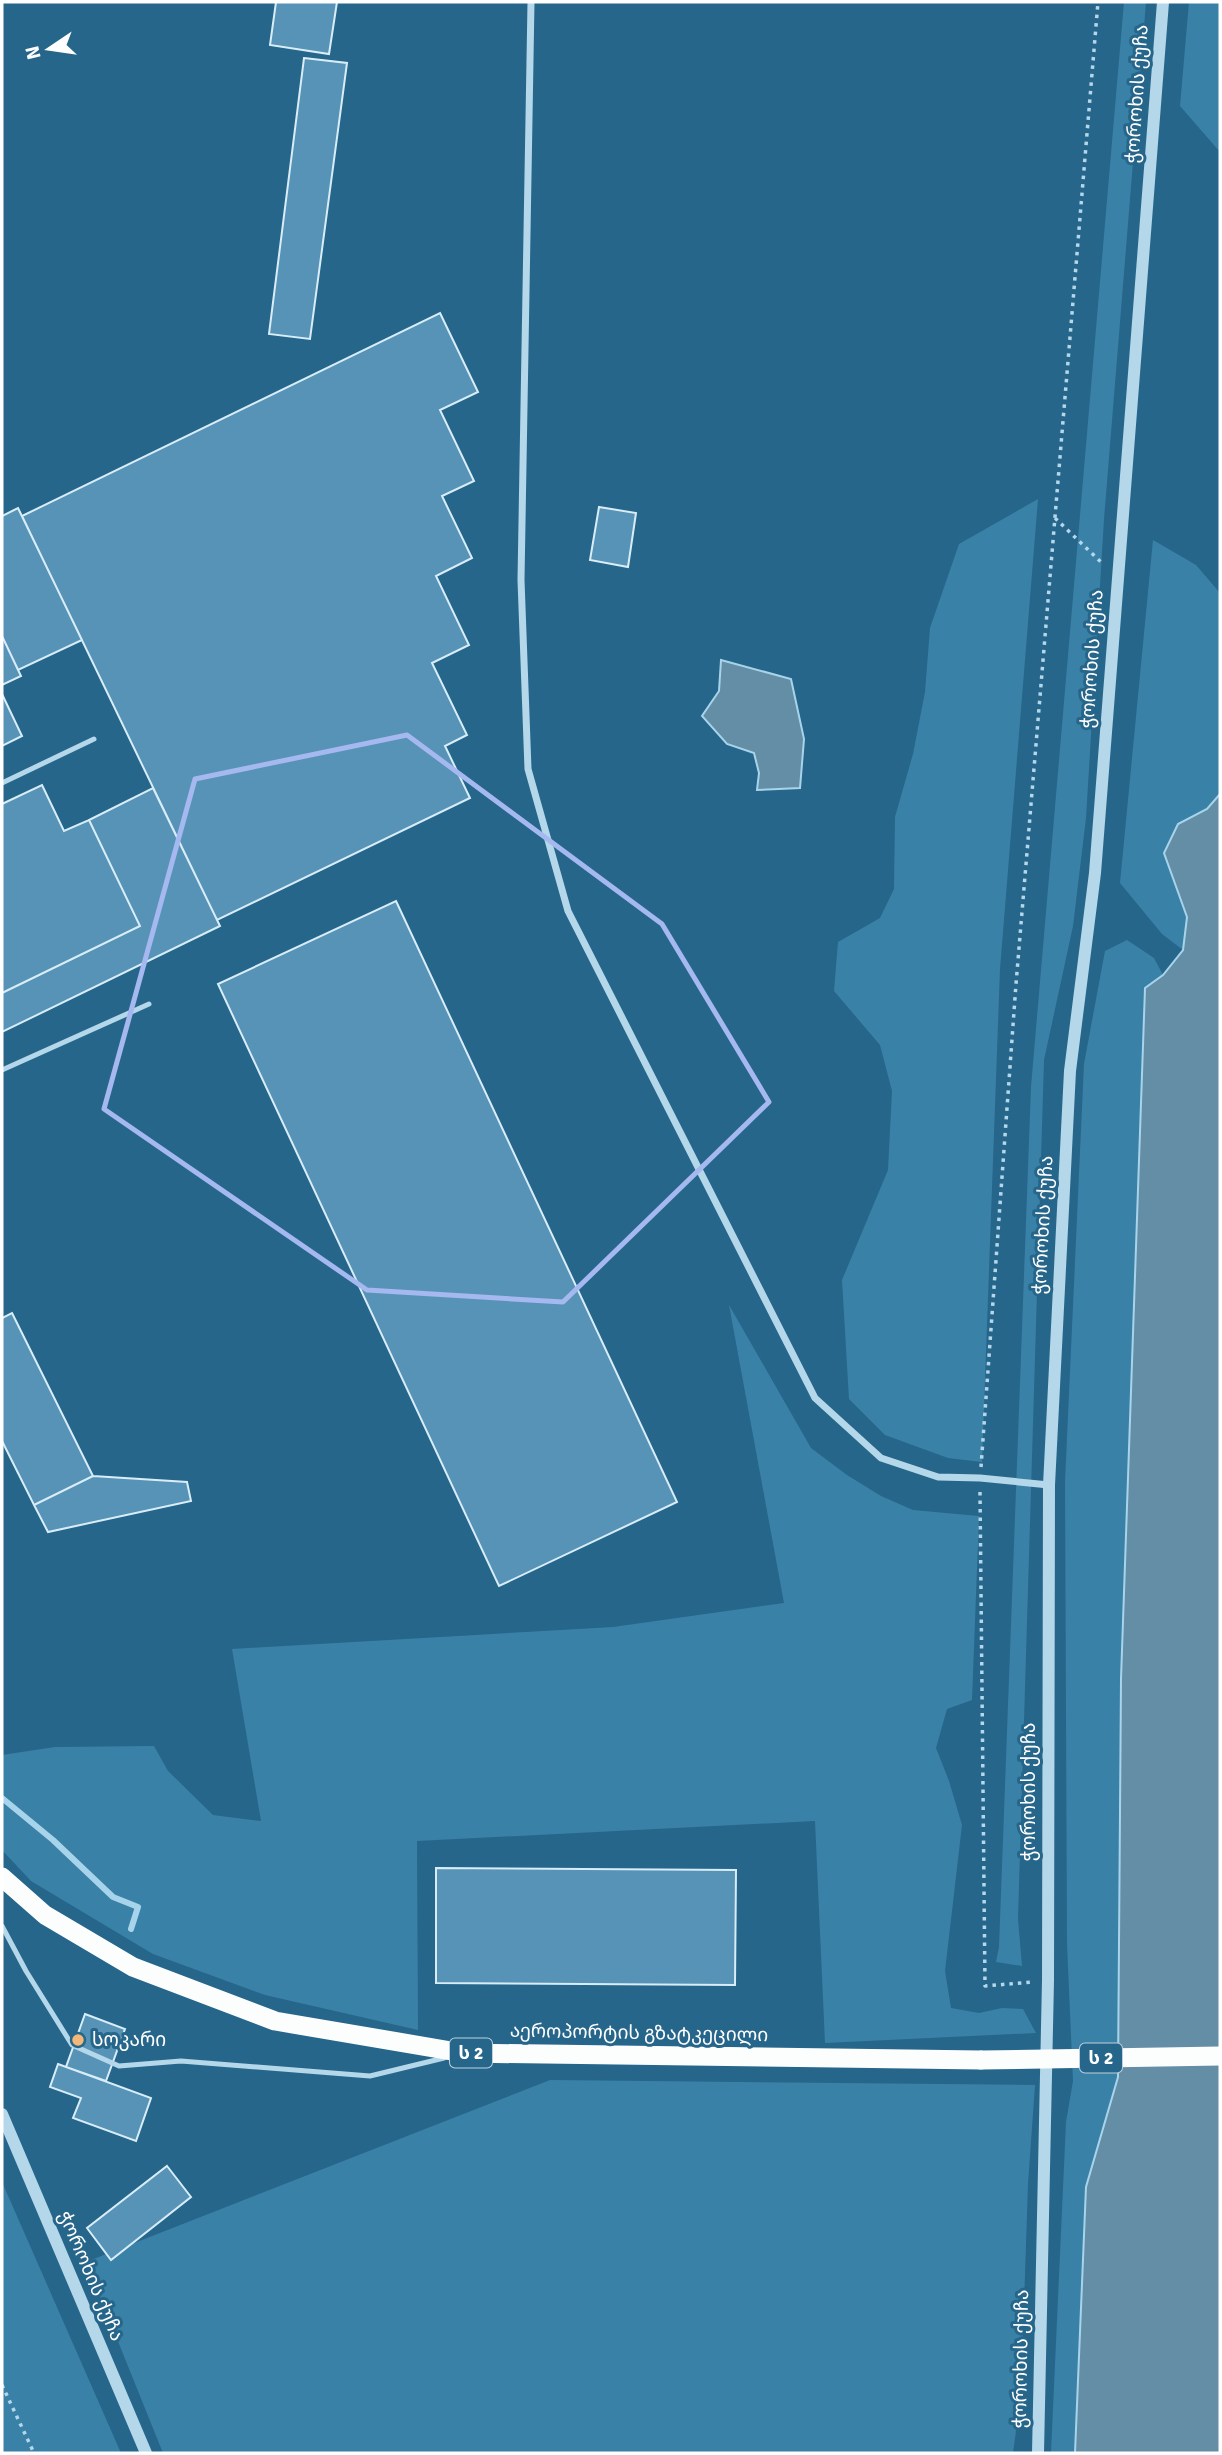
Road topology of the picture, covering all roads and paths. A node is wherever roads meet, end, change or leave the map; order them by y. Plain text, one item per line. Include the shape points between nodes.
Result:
1 (531, 2) edge
2 (1098, 2) edge
3 (1163, 2) edge
4 (1055, 518) junction
5 (1118, 578) junction
6 (94, 739) dead end
7 (2, 783) edge
8 (149, 1004) dead end
9 (2, 1070) edge
10 (980, 1478) junction
11 (1049, 1485) junction
12 (2, 1877) edge
13 (2, 1926) edge
14 (1048, 1980) junction
15 (463, 2053) junction
16 (1220, 2056) edge
17 (2, 2114) edge
18 (2, 2385) edge
19 (34, 2453) edge
20 (146, 2453) edge
21 (1038, 2453) edge

1 - 10 street via 521,580 528,769 568,911 816,1398 881,1458 938,1477
2 - 4 path
3 - 5 street, ჭოროხის ქუჩა
4 - 5 path
4 - 10 path
5 - 11 street, ჭოროხის ქუჩა via 1095,873 1070,1071
6 - 7 lane
8 - 9 lane
10 - 11 street
10 - 14 path via 985,1986
11 - 14 street, ჭოროხის ქუჩა
12 - 15 highway, აეროპორტის გზატკეცილი / ს 2 via 46,1915 133,1967 275,2021
13 - 15 lane via 72,2045 119,2066 181,2061 370,2076
14 - 21 street, ჭოროხის ქუჩა
15 - 16 highway, აეროპორტის გზატკეცილი / ს 2, bridge via 981,2060
17 - 20 street, ჭოროხის ქუჩა
18 - 19 path

